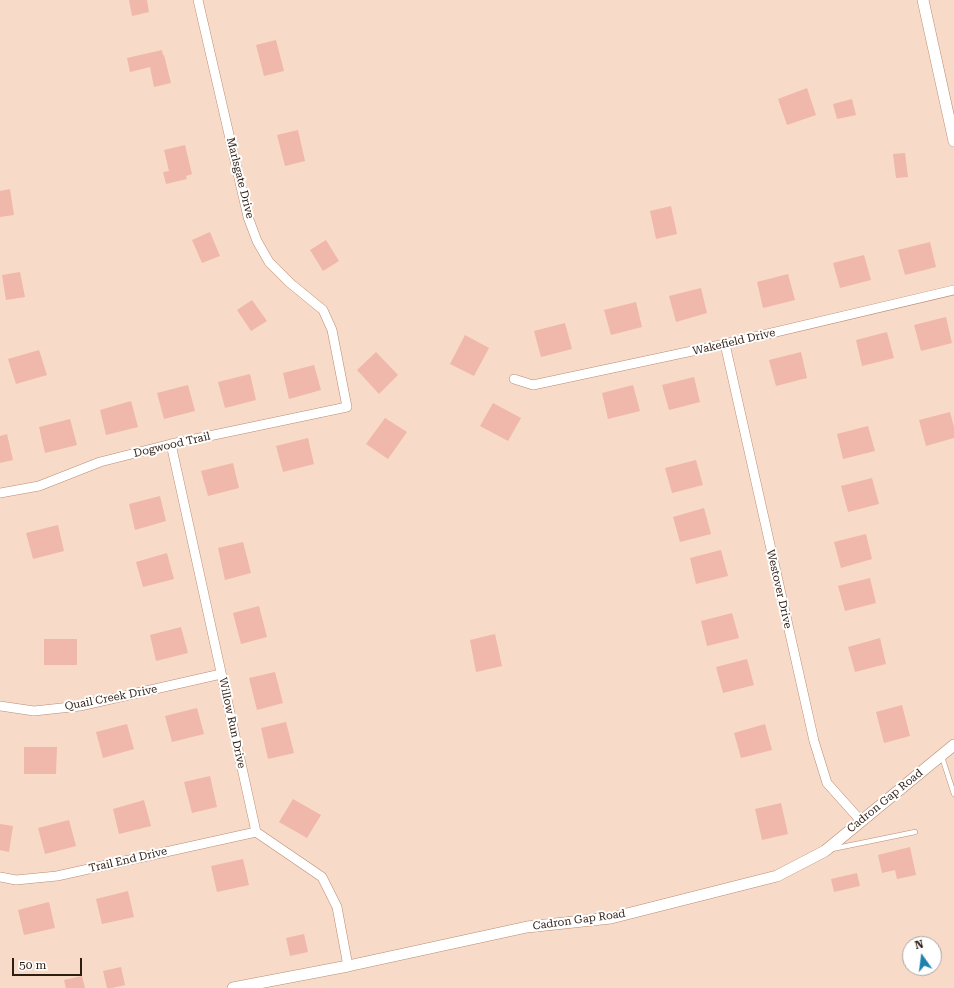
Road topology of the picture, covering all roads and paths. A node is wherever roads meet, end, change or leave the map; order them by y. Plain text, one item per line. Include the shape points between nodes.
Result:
1 (198, 0) edge
2 (923, 0) edge
3 (954, 140) edge
4 (954, 290) edge
5 (724, 344) junction
6 (514, 379) dead end
7 (347, 407) joint
8 (171, 444) junction
9 (0, 493) edge
10 (221, 674) junction
11 (0, 706) edge
12 (954, 745) edge
13 (941, 755) junction
14 (954, 794) edge
15 (861, 821) junction
16 (256, 832) junction
17 (915, 832) dead end
18 (825, 851) junction
19 (0, 877) edge
20 (348, 966) junction
21 (233, 988) edge

1 - 7 street, Marlsgate Drive via 248,216 257,241 269,262 323,310 332,330
2 - 3 street
4 - 5 street, Wakefield Drive
5 - 6 street, Wakefield Drive via 533,385
5 - 15 street, Westover Drive via 814,741 827,783
7 - 8 street, Dogwood Trail
8 - 9 street, Dogwood Trail via 100,462 39,486
8 - 10 street, Willow Run Drive
10 - 11 street, Quail Creek Drive via 80,706 34,711
10 - 16 street, Willow Run Drive
12 - 13 street, Cadron Gap Road
13 - 14 lane
13 - 15 street, Cadron Gap Road
15 - 18 street, Cadron Gap Road
16 - 19 street, Trail End Drive via 57,876 16,880
16 - 20 street via 322,877 337,907
17 - 18 lane
18 - 20 street, Cadron Gap Road via 777,876 611,918 527,927
20 - 21 street, Cadron Gap Road

